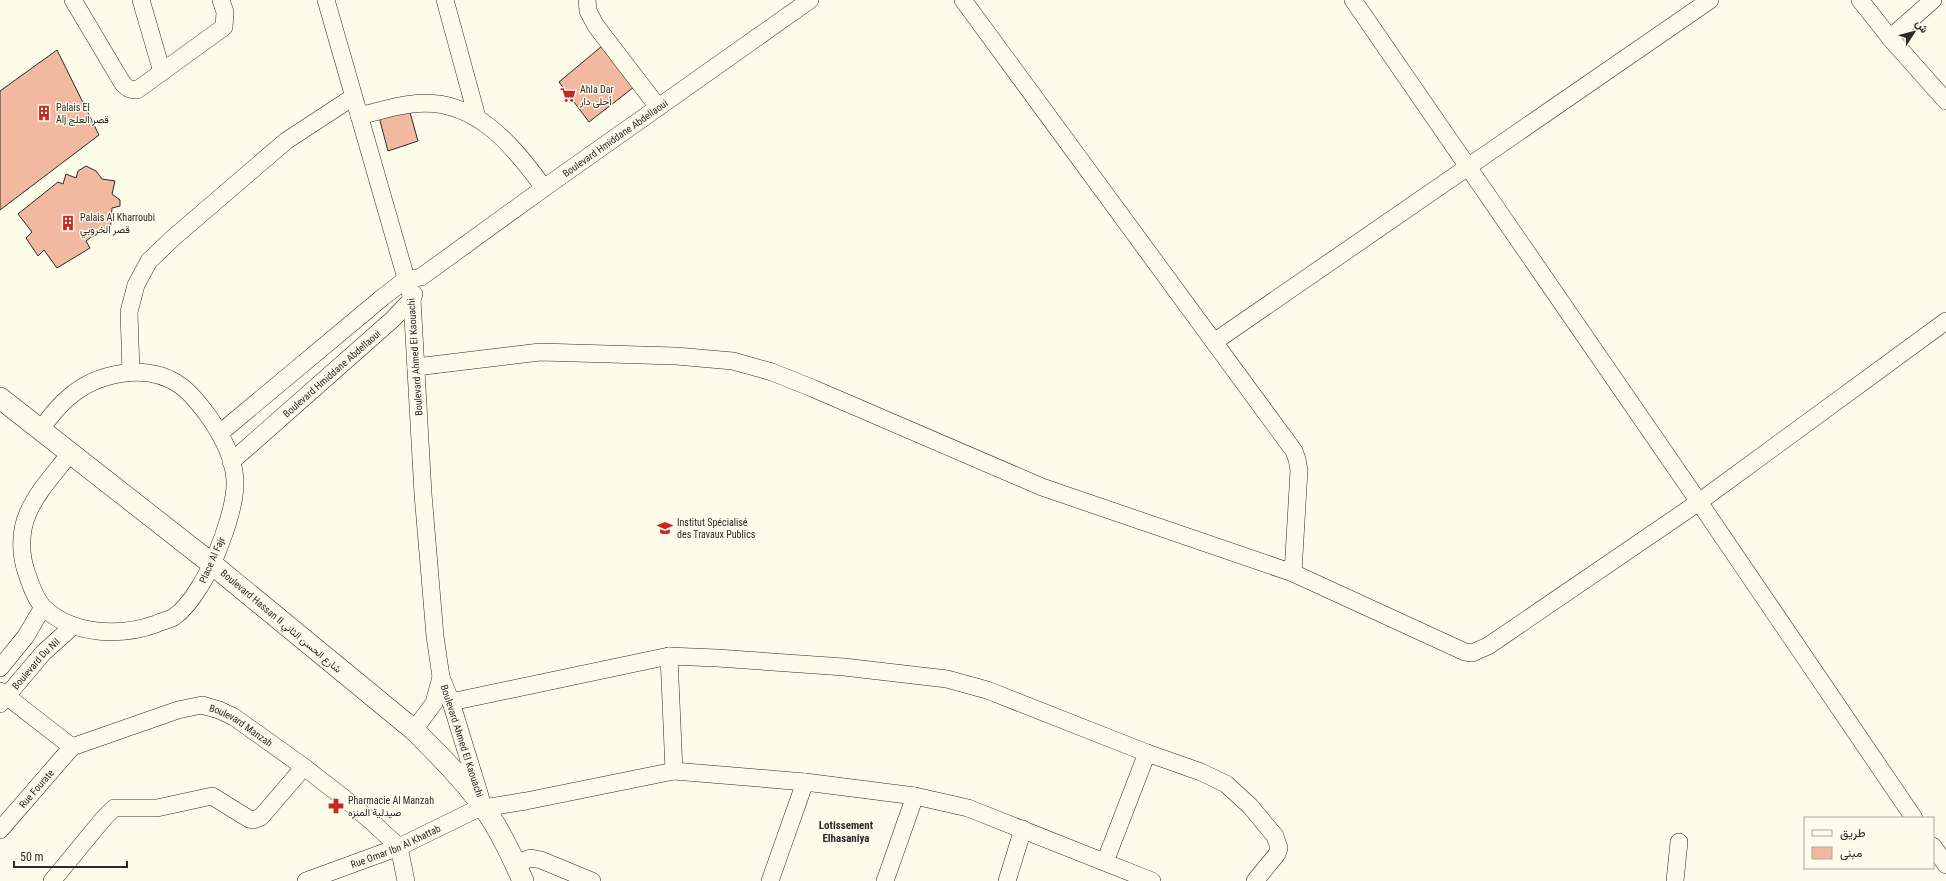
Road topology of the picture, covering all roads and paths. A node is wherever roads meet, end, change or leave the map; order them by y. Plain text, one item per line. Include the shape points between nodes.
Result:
1 (73, 0) edge
2 (141, 0) edge
3 (221, 0) edge
4 (326, 0) edge
5 (445, 0) edge
6 (588, 0) edge
7 (810, 0) edge
8 (963, 0) edge
9 (1354, 0) edge
10 (1710, 0) edge
11 (1860, 0) edge
12 (1933, 0) edge
13 (1890, 38) junction
14 (162, 72) junction
15 (1943, 91) edge
16 (353, 97) junction
17 (658, 107) junction
18 (358, 116) junction
19 (477, 117) junction
20 (1467, 167) junction
21 (544, 188) junction
22 (413, 279) junction
23 (412, 299) junction
24 (1946, 321) edge
25 (1214, 342) junction
26 (416, 367) junction
27 (131, 372) junction
28 (0, 398) edge
29 (40, 429) junction
30 (220, 433) junction
31 (70, 452) junction
32 (231, 462) junction
33 (1699, 502) junction
34 (212, 564) junction
35 (1293, 573) junction
36 (43, 607) junction
37 (73, 626) junction
38 (669, 656) junction
39 (0, 668) edge
40 (441, 677) junction
41 (2, 697) edge
42 (451, 702) junction
43 (414, 730) junction
44 (72, 747) junction
45 (1147, 753) junction
46 (304, 767) junction
47 (674, 771) junction
48 (805, 782) junction
49 (915, 796) junction
50 (484, 807) junction
51 (1913, 817) edge
52 (1023, 829) junction
53 (0, 830) edge
54 (1679, 842) dead end
55 (399, 847) junction
56 (1934, 847) edge
57 (1105, 862) junction
58 (1946, 865) edge
59 (519, 872) edge
60 (1128, 876) edge
61 (52, 881) edge
62 (306, 881) edge
63 (406, 881) edge
64 (592, 881) edge
65 (770, 881) edge
66 (885, 881) edge
67 (1007, 881) edge
68 (1152, 881) edge
69 (1255, 881) edge
70 (1675, 881) edge

1 - 14 street via 127,88 137,90
2 - 14 street
3 - 14 street via 225,12 224,27
4 - 16 street
5 - 19 street
6 - 17 street via 588,11 594,22
7 - 17 street, Boulevard Hmiddane Abdellaoui
8 - 25 street
9 - 20 street
10 - 20 street
11 - 13 street
12 - 13 street
13 - 15 street
16 - 18 street
16 - 27 street via 286,141 173,238 149,262 136,285 129,312
17 - 21 street, Boulevard Hmiddane Abdellaoui
18 - 19 street via 413,103 438,104 463,110
18 - 22 street
19 - 21 street via 520,155
20 - 25 street
20 - 33 street
21 - 22 street, Boulevard Hmiddane Abdellaoui
22 - 23 street, Boulevard Hmiddane Abdellaoui
22 - 30 street, Boulevard Hmiddane Abdellaoui via 383,297
23 - 26 street, Boulevard Ahmed El Kaouachi
23 - 32 street, Boulevard Hmiddane Abdellaoui via 393,319
24 - 33 street
25 - 35 street via 1289,444 1297,459 1299,470
26 - 35 street via 540,352 676,356 733,361 772,372 812,388 1042,487
26 - 40 street, Boulevard Ahmed El Kaouachi via 429,576
27 - 29 street, Place Al Fajr via 105,377 86,385 68,398
27 - 30 street, Place Al Fajr via 160,376 181,386 197,402
28 - 29 main road, Boulevard Hassan II شارع الحسن الثاني
29 - 31 main road, Boulevard Hassan II شارع الحسن الثاني
30 - 32 street, Place Al Fajr
31 - 34 main road, Boulevard Hassan II شارع الحسن الثاني
31 - 36 street, Place Al Fajr via 42,489 28,513 23,530 24,564
32 - 34 street, Place Al Fajr via 235,482 233,505
33 - 35 street via 1488,646 1472,653
33 - 51 street
34 - 37 street, Place Al Fajr via 200,587 173,617 143,628 120,631
34 - 43 main road, Boulevard Hassan II شارع الحسن الثاني
36 - 37 street, Place Al Fajr via 61,621
36 - 39 street via 26,636
37 - 41 street, Boulevard Du Nil via 42,653
38 - 42 street
38 - 45 street via 844,667 947,679 987,690
38 - 47 street
40 - 42 street, Boulevard Ahmed El Kaouachi
40 - 43 street, Boulevard Ahmed El Kaouachi via 434,703
41 - 44 street
42 - 50 street, Boulevard Ahmed El Kaouachi
43 - 50 main road, Boulevard Hassan II شارع الحسن الثاني via 438,753
44 - 46 street, Boulevard Manzah via 178,710 202,706 234,717
44 - 53 street, Rue Fourate
45 - 57 street
45 - 69 street via 1201,772 1226,784 1262,819 1275,836 1279,848 1271,863
46 - 55 street, Boulevard Manzah via 344,798
46 - 61 street via 257,819 249,819 212,796 157,808 114,808
47 - 48 street, Rue Omar Ibn Al Khattab
47 - 50 street, Rue Omar Ibn Al Khattab
48 - 49 street, Rue Omar Ibn Al Khattab
48 - 65 street
49 - 52 street, Rue Omar Ibn Al Khattab via 968,808
49 - 66 street
50 - 55 street, Rue Omar Ibn Al Khattab
50 - 59 main road, Boulevard Hassan II شارع الحسن الثاني
52 - 57 street, Rue Omar Ibn Al Khattab
52 - 67 street
54 - 70 street
55 - 62 street, Rue Omar Ibn Al Khattab
55 - 63 street
56 - 58 street
57 - 60 street, Rue Omar Ibn Al Khattab
59 - 64 street via 531,858
60 - 68 street, Rue Omar Ibn Al Khattab

